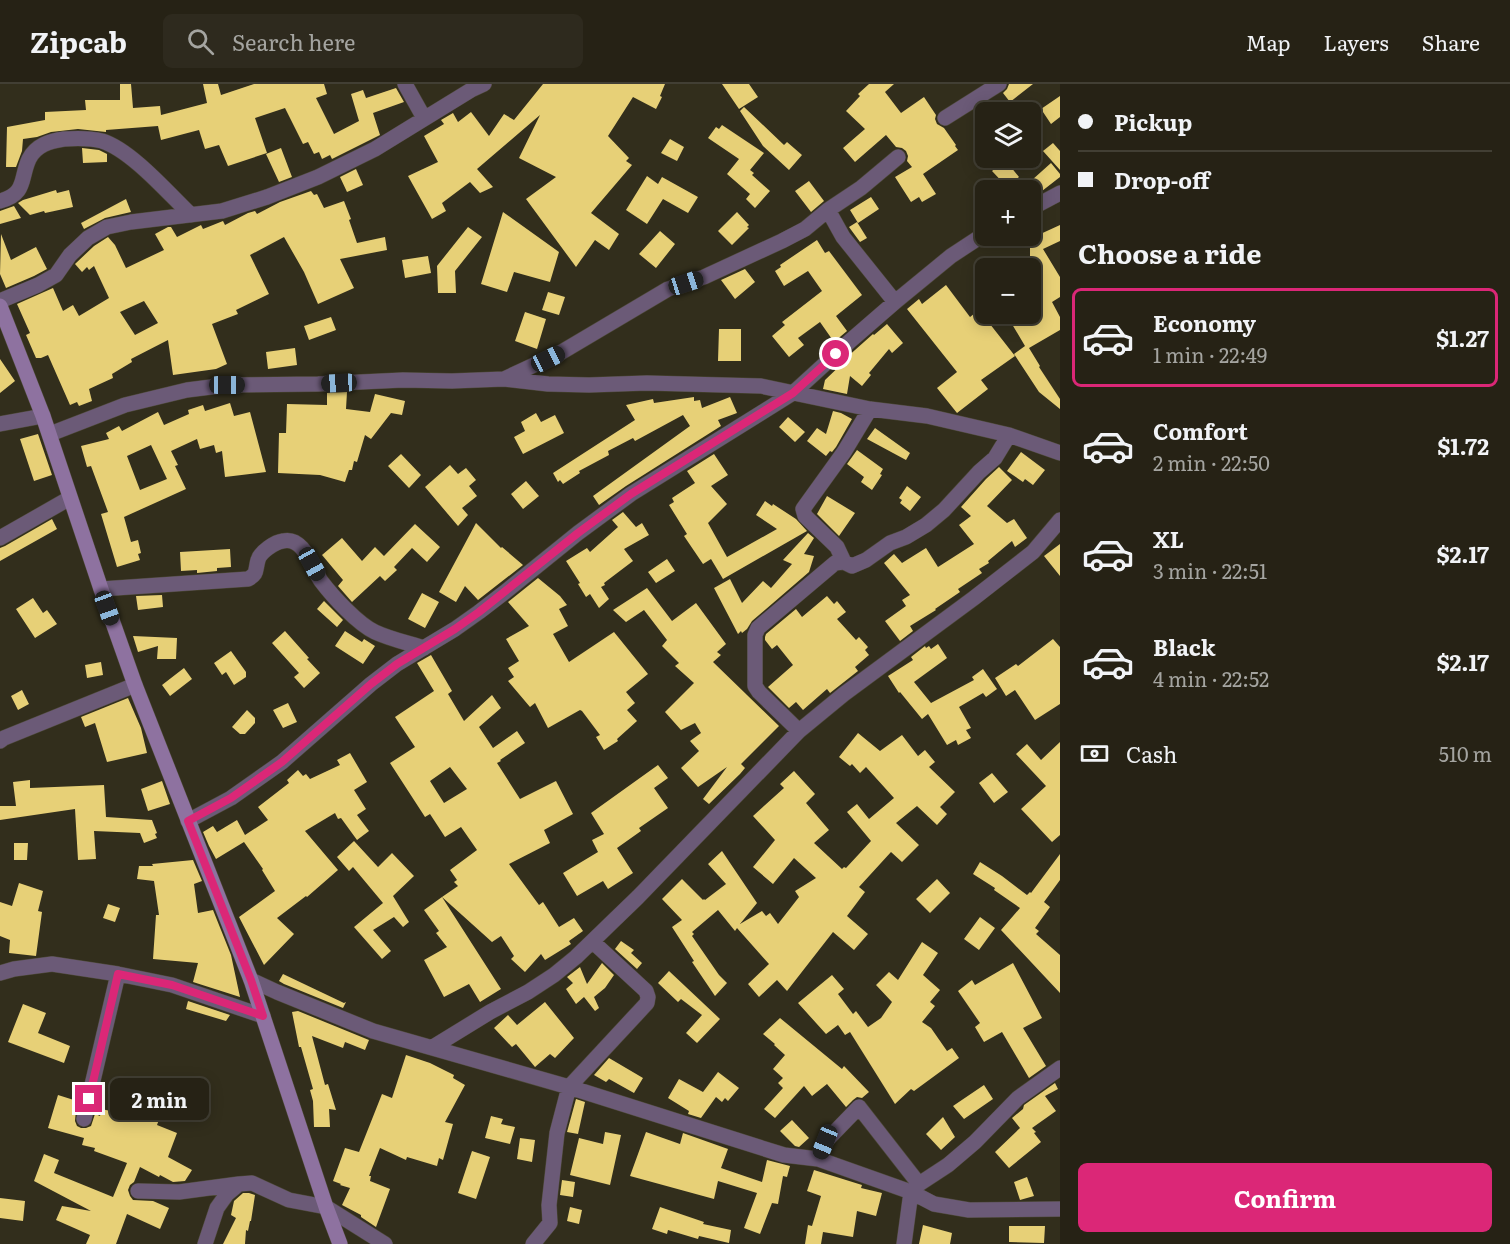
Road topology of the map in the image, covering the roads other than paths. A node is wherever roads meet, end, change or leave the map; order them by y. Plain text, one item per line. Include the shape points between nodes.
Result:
1 (405, 84) edge
2 (484, 84) edge
3 (999, 84) edge
4 (424, 118) junction
5 (945, 118) dead end
6 (898, 157) dead end
7 (1060, 193) edge
8 (0, 201) edge
9 (1041, 203) edge
10 (828, 210) junction
11 (191, 215) junction
12 (975, 240) edge
13 (0, 301) edge
14 (895, 302) junction
15 (0, 306) edge
16 (504, 379) junction
17 (793, 393) junction
18 (870, 409) junction
19 (44, 416) junction
20 (0, 424) edge
21 (50, 434) junction
22 (1010, 435) junction
23 (1060, 453) edge
24 (70, 498) junction
25 (1060, 520) edge
26 (0, 538) edge
27 (844, 562) junction
28 (100, 588) junction
29 (424, 648) junction
30 (135, 686) junction
31 (799, 731) junction
32 (0, 741) edge
33 (188, 821) junction
34 (593, 942) junction
35 (0, 973) edge
36 (118, 974) junction
37 (251, 980) junction
38 (263, 1016) junction
39 (433, 1047) junction
40 (1060, 1068) edge
41 (569, 1087) junction
42 (84, 1119) dead end
43 (818, 1159) junction
44 (239, 1184) junction
45 (915, 1188) junction
46 (138, 1191) dead end
47 (326, 1208) junction
48 (1060, 1209) edge
49 (205, 1244) edge
50 (340, 1244) edge
51 (384, 1244) edge
52 (533, 1244) edge
53 (904, 1244) edge

1 - 4 street
2 - 4 street
3 - 5 street
4 - 11 street via 375,149 318,177 247,205
6 - 10 street
7 - 9 street
8 - 11 street via 18,192 29,160 39,148 54,140 77,138 102,141 124,152
10 - 14 street via 843,237
10 - 16 street via 782,241 668,289 560,353
11 - 13 street via 107,227 88,238 56,275
12 - 14 street
14 - 17 street
15 - 19 street
16 - 17 street via 548,384 761,386
16 - 21 street via 197,388 125,405
17 - 18 street
17 - 29 street via 631,494 496,599
18 - 22 street via 927,416
18 - 27 street via 803,509 805,516 837,547
19 - 20 street
19 - 21 street
21 - 24 street
22 - 23 street
22 - 27 street via 995,458 926,525 859,563 852,566
24 - 26 street
24 - 28 street
25 - 31 street via 1033,552
27 - 31 street via 835,563 758,628 755,635 755,686
28 - 29 street via 248,579 254,576 260,555 277,543 292,540 304,550 332,594 362,624
28 - 30 street
29 - 33 street via 371,684 282,762 231,798
30 - 32 street
30 - 33 street
31 - 34 street
33 - 37 street
34 - 39 street via 554,975
34 - 41 street via 648,997 647,1003
35 - 36 street via 52,964
36 - 38 street via 172,985
36 - 42 street
37 - 38 street
37 - 39 street via 373,1031
38 - 47 street
39 - 41 street
40 - 45 street via 1018,1098 975,1142
41 - 43 street via 784,1155
41 - 52 street via 557,1132 550,1223
43 - 45 street
43 - 45 street via 825,1142 859,1107
44 - 46 street via 179,1192
44 - 47 street via 252,1183 289,1200
44 - 49 street via 217,1208
45 - 48 street via 934,1204 969,1210
45 - 53 street
47 - 50 street
47 - 51 street

